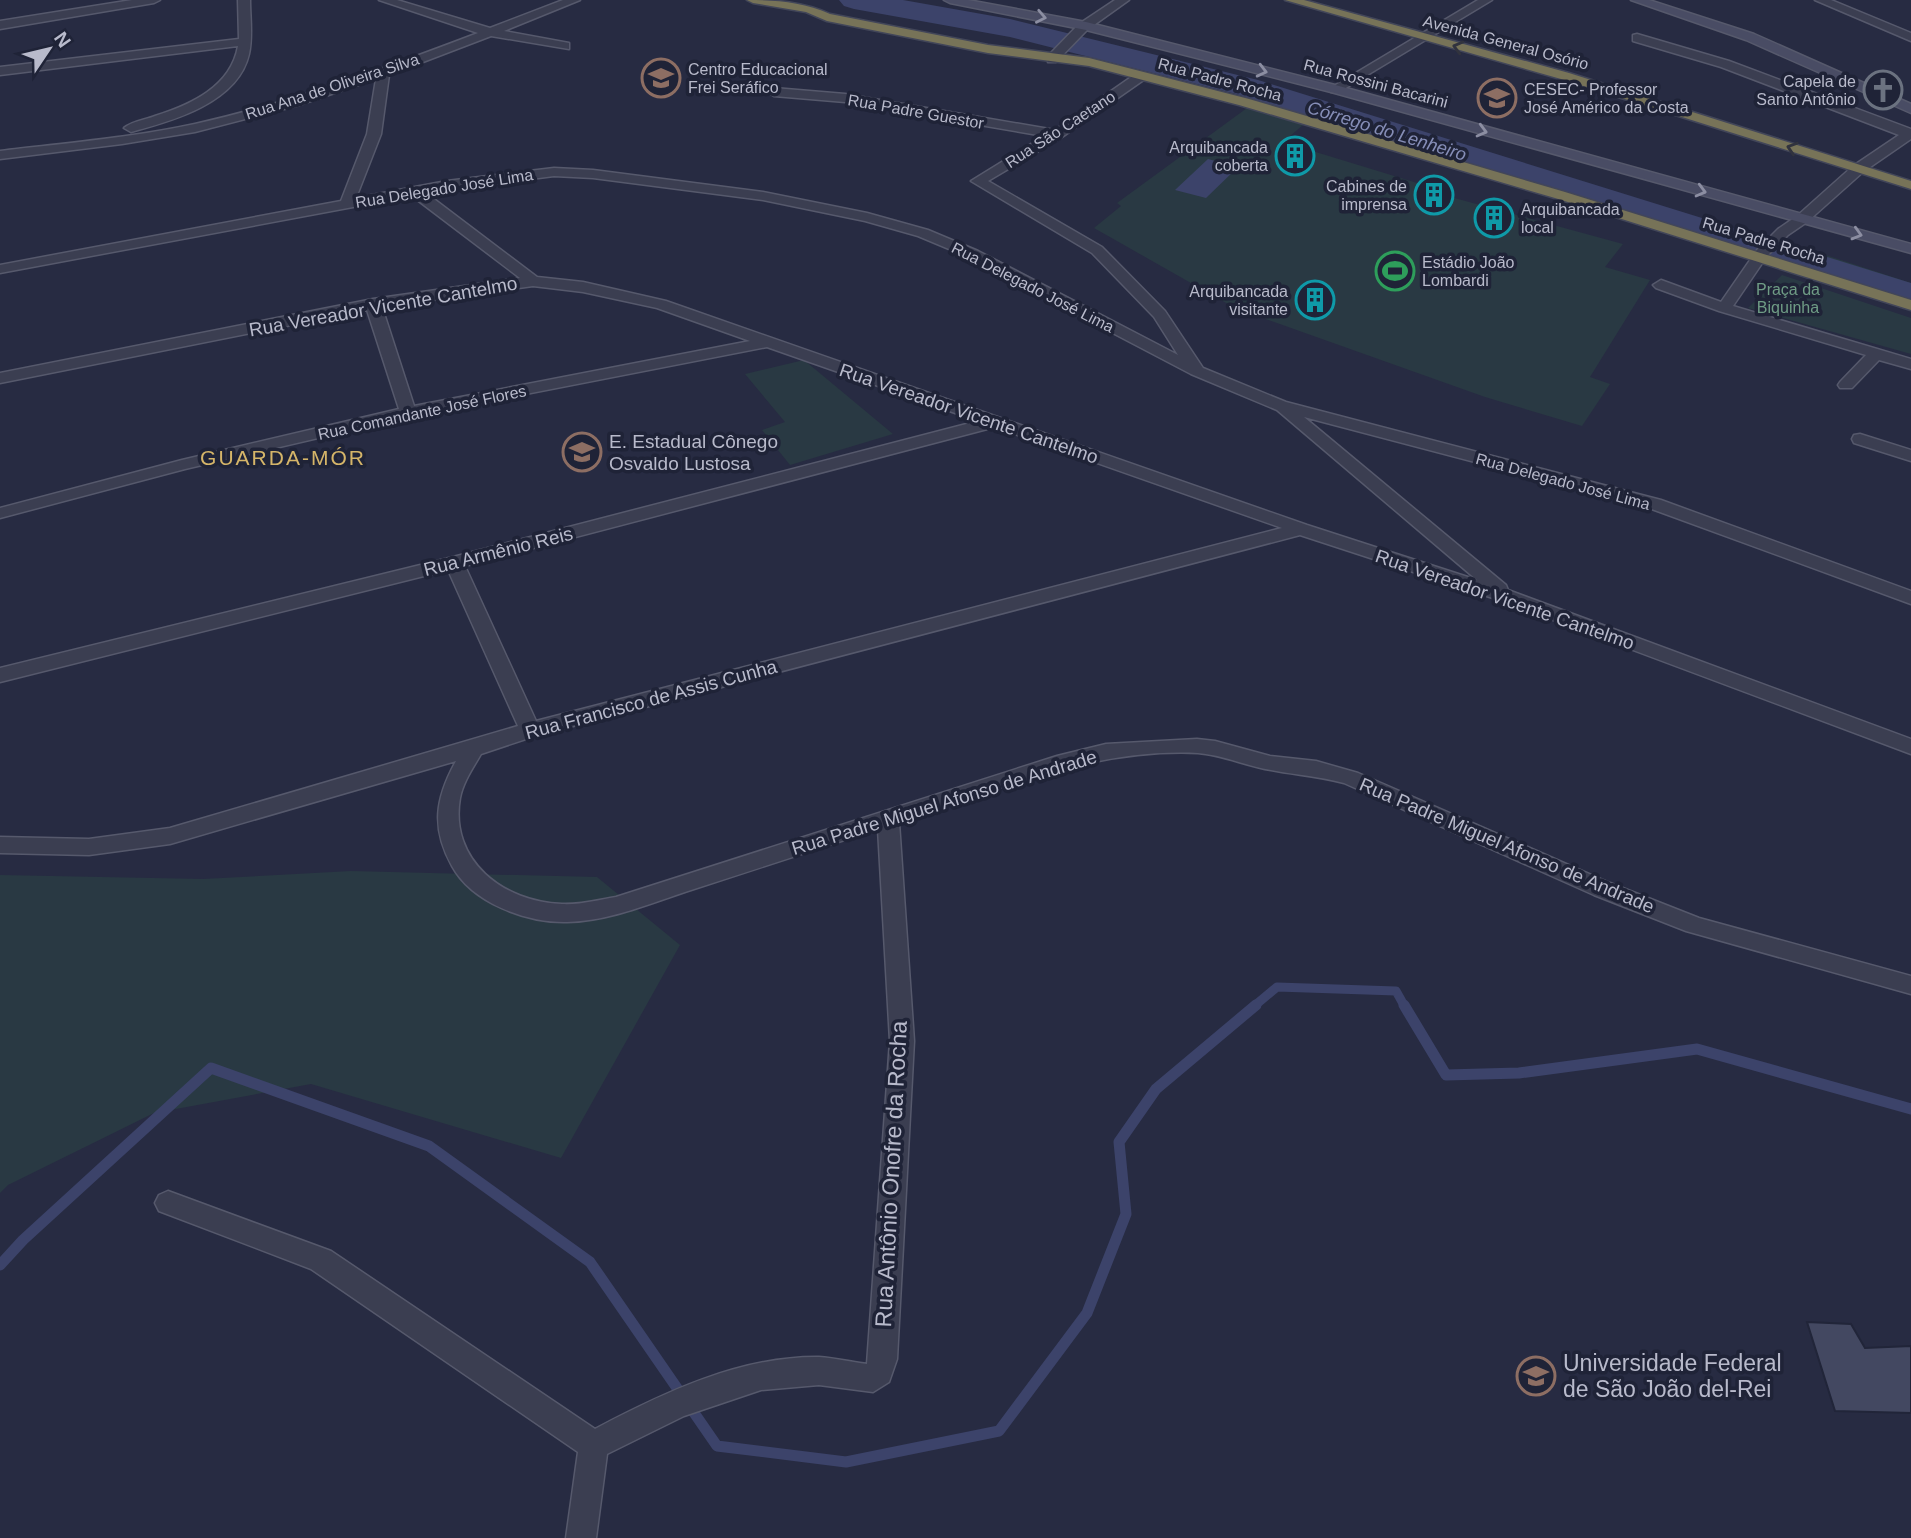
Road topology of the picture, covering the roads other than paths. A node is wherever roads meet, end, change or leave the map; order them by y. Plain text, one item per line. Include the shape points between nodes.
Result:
1 (154, 0) edge
2 (244, 0) edge
3 (385, 0) edge
4 (574, 0) edge
5 (752, 0) edge
6 (950, 0) edge
7 (1123, 0) edge
8 (1291, 0) edge
9 (1486, 0) edge
10 (1637, 0) edge
11 (1821, 0) edge
12 (0, 24) edge
13 (1085, 27) junction
14 (489, 32) junction
15 (1421, 37) junction
16 (1911, 37) edge
17 (1637, 38) dead end
18 (245, 41) junction
19 (565, 46) dead end
20 (1057, 54) junction
21 (0, 71) edge
22 (383, 71) junction
23 (1141, 76) junction
24 (1335, 89) junction
25 (775, 92) dead end
26 (1911, 109) edge
27 (1057, 134) junction
28 (1910, 134) edge
29 (51, 148) junction
30 (0, 155) edge
31 (1857, 169) junction
32 (1911, 186) edge
33 (414, 191) junction
34 (347, 204) junction
35 (1802, 219) junction
36 (1911, 249) edge
37 (1760, 255) junction
38 (0, 269) edge
39 (533, 281) junction
40 (1661, 285) dead end
41 (373, 304) junction
42 (1911, 305) edge
43 (1724, 308) junction
44 (765, 343) junction
45 (1875, 355) junction
46 (1911, 364) edge
47 (1197, 371) junction
48 (0, 378) edge
49 (1846, 384) dead end
50 (1280, 406) junction
51 (408, 412) junction
52 (994, 422) junction
53 (1860, 439) dead end
54 (1911, 456) edge
55 (0, 513) edge
56 (1301, 529) junction
57 (454, 563) junction
58 (1509, 597) junction
59 (1911, 598) edge
60 (0, 676) edge
61 (530, 730) junction
62 (1911, 747) edge
63 (473, 749) junction
64 (888, 817) junction
65 (0, 845) edge
66 (1911, 985) edge
67 (168, 1203) dead end
68 (594, 1445) junction
69 (581, 1538) edge

1 - 12 street
2 - 18 street
3 - 14 street
4 - 14 street, Rua Ana de Oliveira Silva
5 - 20 highway, Rua Padre Rocha via 809,9 827,17
6 -> 13 main road, Rua Rossini Bacarini
7 - 13 street
8 - 15 highway, Avenida General Osório
9 - 15 street
10 - 26 main road via 1750,37
11 - 16 street
13 - 20 street
13 -> 24 main road, Rua Rossini Bacarini
14 - 19 street
14 - 22 street, Rua Ana de Oliveira Silva
15 - 24 street
31 -> 15 highway, Avenida General Osório via 1565,75
17 - 28 street via 1725,64
18 - 21 street
18 - 29 street via 240,61 221,87 196,104 144,124
20 - 23 highway, Rua Padre Rocha
22 - 29 street, Rua Ana de Oliveira Silva via 304,99 195,128
22 - 34 street via 374,134
23 - 27 street, Rua São Caetano
23 - 37 highway, Rua Padre Rocha via 1244,102
24 -> 35 main road, Rua Rossini Bacarini
25 - 27 street, Rua Padre Guestor via 845,98
27 - 47 street, Rua São Caetano via 978,181 1097,250 1160,314
28 - 31 street
29 - 30 street, Rua Ana de Oliveira Silva
31 - 32 highway, Avenida General Osório
31 - 35 street
33 - 34 street, Rua Delegado José Lima
33 - 39 street
33 - 47 street, Rua Delegado José Lima via 516,175 593,174 762,195 867,217 974,254
34 - 38 street, Rua Delegado José Lima
35 -> 36 main road, Rua Rossini Bacarini
35 - 37 street
37 - 42 highway, Rua Padre Rocha
37 - 43 street
39 - 41 street, Rua Vereador Vicente Cantelmo
39 - 44 street, Rua Vereador Vicente Cantelmo via 661,304
40 - 43 street
41 - 48 street, Rua Vereador Vicente Cantelmo
41 - 51 street
43 - 45 street
44 - 51 street, Rua Comandante José Flores
44 - 52 street, Rua Vereador Vicente Cantelmo
45 - 46 street
45 - 49 street
47 - 50 street, Rua Delegado José Lima
50 - 58 street
50 - 59 street, Rua Delegado José Lima via 1655,504
51 - 55 street, Rua Comandante José Flores
52 - 56 street, Rua Vereador Vicente Cantelmo
52 - 57 street, Rua Armênio Reis
53 - 54 street
56 - 58 street, Rua Vereador Vicente Cantelmo
56 - 61 street, Rua Francisco de Assis Cunha
57 - 60 street, Rua Armênio Reis
57 - 61 street
58 - 62 street, Rua Vereador Vicente Cantelmo
61 - 63 street, Rua Francisco de Assis Cunha
63 - 64 street, Rua Padre Miguel Afonso de Andrade via 449,800 450,839 468,877 503,901 560,913 616,906
63 - 65 street, Rua Francisco de Assis Cunha via 170,836 89,847
64 - 66 street, Rua Padre Miguel Afonso de Andrade via 1106,751 1215,748 1351,778 1694,925
64 - 68 street, Rua Antônio Onofre da Rocha via 901,1041 879,1372 873,1378 820,1371 766,1376 665,1408
67 - 68 street via 321,1260
68 - 69 street

